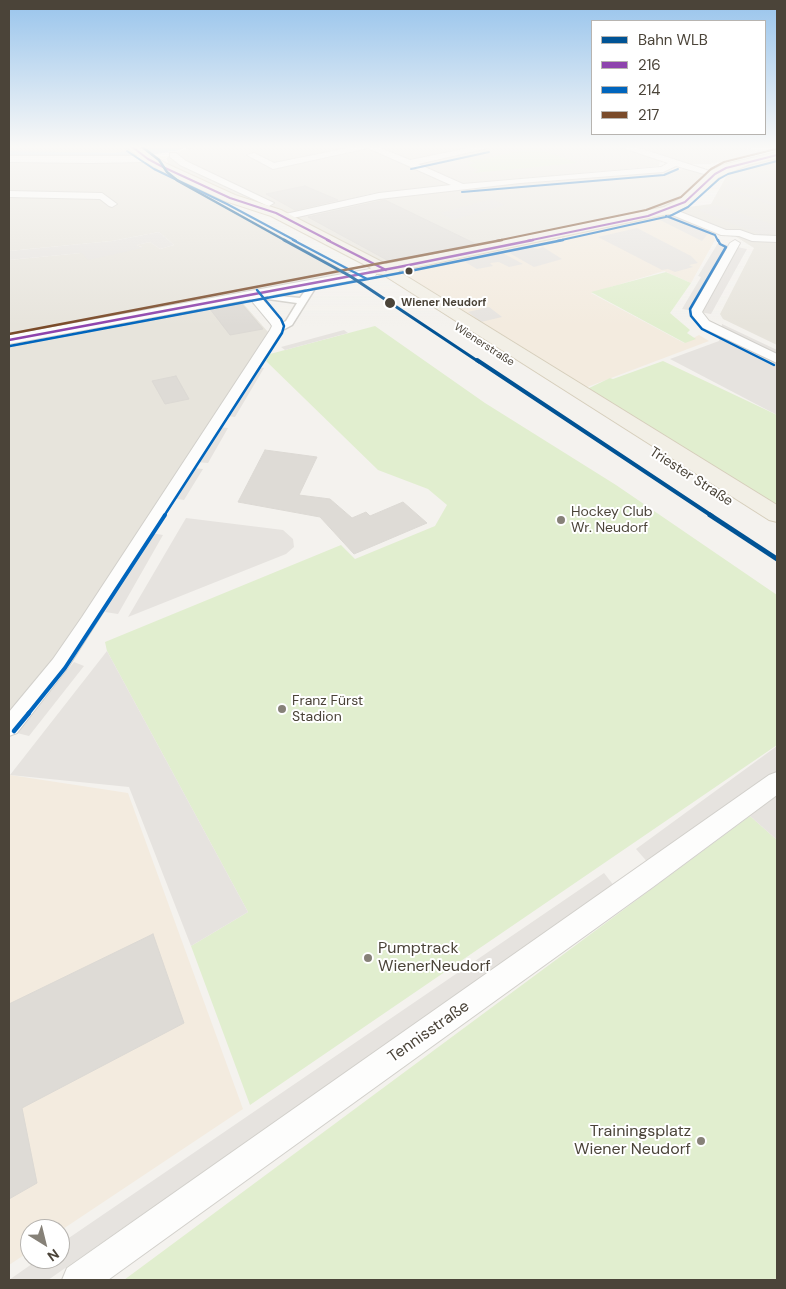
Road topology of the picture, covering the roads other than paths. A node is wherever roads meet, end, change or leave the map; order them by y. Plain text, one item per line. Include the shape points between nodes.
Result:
1 (247, 206) edge
2 (256, 206) edge
3 (265, 206) edge
4 (333, 206) edge
5 (677, 206) edge
6 (262, 208) junction
7 (671, 209) junction
8 (284, 217) junction
9 (731, 236) junction
10 (777, 239) edge
11 (378, 271) junction
12 (310, 290) dead end
13 (252, 294) junction
14 (270, 297) dead end
15 (303, 301) junction
16 (276, 330) junction
17 (9, 340) edge
18 (777, 360) edge
19 (611, 419) junction
20 (777, 515) edge
21 (777, 532) edge
22 (9, 727) edge
23 (777, 782) edge
24 (79, 1280) edge

1 - 11 main road, Wienerstraße
2 - 6 main road, Wienerstraße
3 - 6 street
4 - 8 street
5 - 7 main road
6 - 8 main road, Wienerstraße
7 - 9 street
7 - 11 main road
8 - 11 main road, Wienerstraße
9 - 10 street via 746,243 752,238
9 - 18 street via 696,312 705,324
11 - 13 street
11 - 19 main road, Wienerstraße
12 - 15 street
13 - 16 street via 276,322
13 - 17 street
14 - 15 street
15 - 16 street via 289,323
16 - 22 street via 90,622
19 - 20 main road, Triester Straße
19 - 21 main road, Triester Straße
23 - 24 street, Tennisstraße

